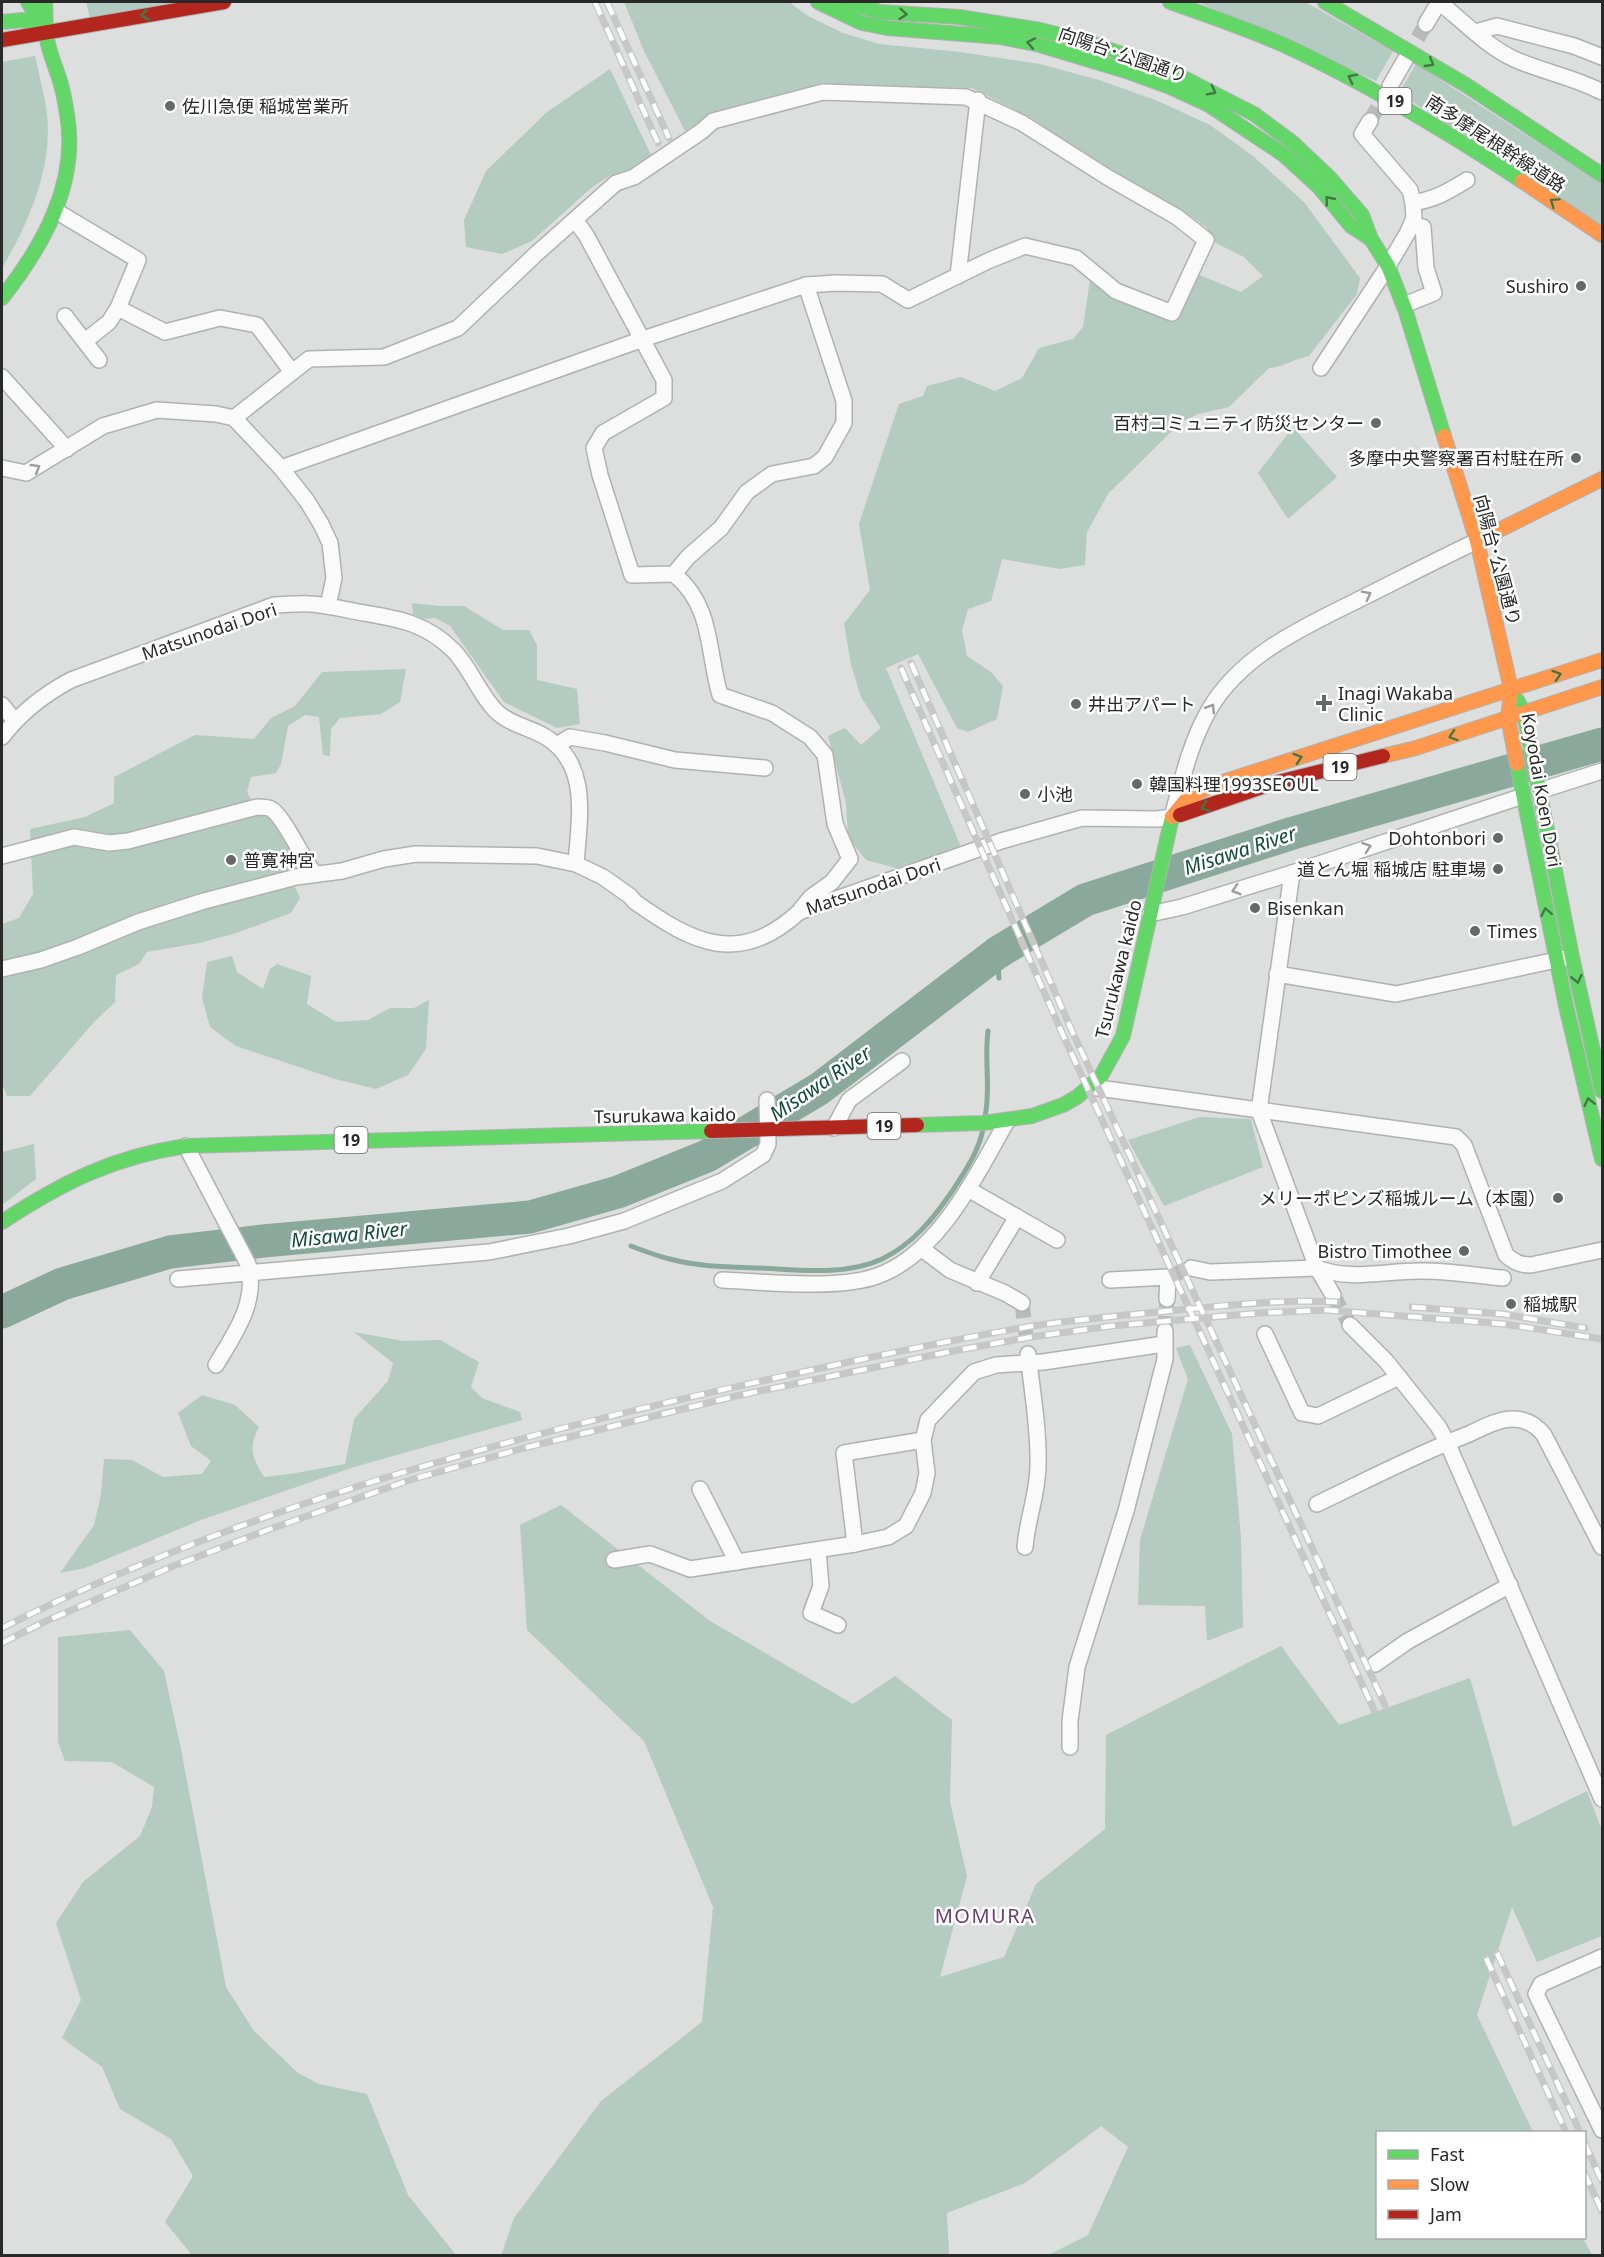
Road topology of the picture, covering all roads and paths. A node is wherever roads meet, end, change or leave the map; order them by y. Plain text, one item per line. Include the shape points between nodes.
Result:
1 (45, 2) edge
2 (224, 2) edge
3 (818, 2) edge
4 (846, 2) edge
5 (1170, 2) edge
6 (1325, 2) edge
7 (1439, 2) edge
8 (54, 8) edge
9 (39, 21) edge
10 (2, 22) edge
11 (1426, 24) tunnel mouth
12 (1476, 32) junction
13 (5, 39) edge
14 (1602, 57) edge
15 (1405, 60) tunnel mouth
16 (1390, 86) tunnel mouth
17 (1602, 92) edge
18 (978, 100) junction
19 (1370, 121) tunnel mouth
20 (71, 145) junction
21 (1602, 175) edge
22 (1467, 180) dead end
23 (1413, 203) junction
24 (56, 211) junction
25 (574, 220) junction
26 (1411, 226) junction
27 (1602, 235) edge
28 (1371, 239) junction
29 (1388, 266) junction
30 (958, 276) junction
31 (806, 285) junction
32 (2, 298) edge
33 (1404, 305) junction
34 (118, 308) junction
35 (65, 316) dead end
36 (643, 339) junction
37 (85, 341) junction
38 (99, 360) dead end
39 (1321, 368) dead end
40 (292, 372) junction
41 (2, 377) edge
42 (234, 418) junction
43 (67, 449) junction
44 (2, 468) edge
45 (281, 468) junction
46 (1602, 479) edge
47 (1477, 541) junction
48 (674, 574) junction
49 (328, 606) junction
50 (1602, 660) edge
51 (1602, 687) edge
52 (1511, 689) junction
53 (2, 705) edge
54 (1524, 713) junction
55 (1508, 718) junction
56 (15, 721) junction
57 (2, 737) edge
58 (557, 745) junction
59 (765, 768) dead end
60 (1602, 771) edge
61 (1538, 785) junction
62 (1522, 789) junction
63 (1172, 817) junction
64 (2, 856) edge
65 (576, 864) junction
66 (314, 873) junction
67 (1292, 873) junction
68 (1151, 909) junction
69 (799, 912) junction
70 (1572, 957) junction
71 (1556, 960) junction
72 (2, 969) edge
73 (1277, 974) junction
74 (903, 1061) dead end
75 (1091, 1087) junction
76 (1602, 1089) edge
77 (767, 1102) dead end
78 (1259, 1111) junction
79 (1002, 1121) junction
80 (834, 1128) junction
81 (768, 1137) junction
82 (186, 1146) junction
83 (1602, 1159) edge
84 (968, 1188) junction
85 (1017, 1217) junction
86 (2, 1222) edge
87 (1057, 1240) dead end
88 (922, 1249) junction
89 (1602, 1250) edge
90 (1191, 1268) tunnel mouth
91 (1317, 1268) junction
92 (250, 1269) junction
93 (1503, 1278) dead end
94 (178, 1279) dead end
95 (722, 1280) dead end
96 (1110, 1280) dead end
97 (977, 1283) junction
98 (1334, 1295) tunnel mouth
99 (1167, 1299) tunnel mouth
100 (1022, 1303) dead end
101 (1350, 1325) tunnel mouth
102 (1265, 1334) dead end
103 (1029, 1357) junction
104 (216, 1365) dead end
105 (1398, 1377) junction
106 (923, 1440) junction
107 (1447, 1442) junction
108 (700, 1489) dead end
109 (1317, 1504) dead end
110 (855, 1544) junction
111 (1025, 1547) dead end
112 (1602, 1547) edge
113 (818, 1550) junction
114 (614, 1560) dead end
115 (737, 1562) junction
116 (1510, 1585) junction
117 (838, 1625) dead end
118 (1375, 1664) dead end
119 (1070, 1747) dead end
120 (1598, 1778) edge
121 (1602, 1799) edge
122 (1602, 1957) edge
123 (1602, 2130) edge

1 - 9 main road
2 -> 9 main road via 83,27
28 -> 3 main road, 向陽台･公園通り via 1351,226 1318,186 1284,155 1209,105 1170,87 1040,45 1000,37 887,28 862,23
4 -> 28 main road, 向陽台･公園通り via 880,12 959,17 1040,30 1088,42 1174,73 1254,114 1293,143 1362,215
27 -> 5 main road, 南多摩尾根幹線道路 / 19 via 1465,143 1371,87 1250,30
6 -> 21 main road, 南多摩尾根幹線道路 via 1438,67
7 - 11 street
7 - 12 street
8 - 9 main road
9 - 10 main road
9 - 13 main road
9 - 20 main road via 63,87
9 - 20 main road via 73,125
12 - 14 street via 1497,26
12 - 17 street via 1515,59
15 - 16 street
18 - 25 street via 823,92 712,121 634,177 616,183
18 - 30 street
18 - 30 street via 1177,217 1206,240 1172,313 1116,291 1076,258 1025,246
19 - 23 street via 1362,134 1410,190
20 - 24 main road
22 - 23 street via 1432,200
23 - 26 street
24 - 32 main road via 34,258
24 - 34 street via 138,260
25 - 36 street
25 - 40 street via 458,328 384,357 309,358
26 - 29 street
26 - 33 street via 1423,227 1426,268 1434,293
28 - 29 main road, 向陽台･公園通り
29 - 33 main road, 向陽台･公園通り
29 - 39 street
30 - 31 street via 908,300 882,284
31 - 36 street
31 - 48 street via 843,401 844,423 825,457 814,465 772,474 747,492 721,528
33 - 47 main road, 向陽台･公園通り
34 - 37 street via 110,322
34 - 40 street via 165,332 220,318 256,325
35 - 37 street
36 - 45 street
36 - 48 street via 664,380 664,398 603,433 594,448 632,575
37 - 38 street
40 - 42 street
41 - 43 street
42 - 43 street via 157,410 104,426
42 - 45 street
44 -> 43 street via 26,473
45 - 49 street via 307,501 330,543 334,578
46 - 47 main road
47 - 52 main road, 向陽台･公園通り
63 -> 47 street via 1197,732 1228,683 1245,666 1299,631
48 - 69 street via 699,603 720,695 772,713 810,737 825,755 835,824 850,858 832,882 811,897
49 - 56 street, Matsunodai Dori via 274,605 251,613 71,680 44,695
49 - 58 street, Matsunodai Dori via 395,618 429,631 456,653 494,709
52 -> 50 main road, 19
51 - 54 main road, 19
52 - 54 main road, Koyodai Koen Dori
52 - 55 main road, Koyodai Koen Dori
63 -> 52 main road, 19 via 1186,800 1210,786
53 - 56 street
54 - 55 main road, 19
54 - 61 main road, Koyodai Koen Dori
55 - 62 main road, Koyodai Koen Dori
55 -> 63 main road, 19 via 1416,748 1274,783
56 - 57 street, Matsunodai Dori
58 - 59 street via 570,737 675,760
58 - 65 street, Matsunodai Dori via 568,758 579,784
60 - 61 street
61 - 70 main road, Koyodai Koen Dori
67 -> 62 street
71 -> 62 main road, Koyodai Koen Dori
63 - 68 main road, Tsurukawa kaido / 19
63 - 69 street, Matsunodai Dori via 1082,818 1002,841
64 - 66 street via 74,837 109,843 128,841 257,807 271,809 282,819
65 - 66 street via 537,856 416,854 342,871
65 - 69 street, Matsunodai Dori via 603,877 683,934 708,943 753,940 785,925
66 - 72 street via 204,901 50,957
67 -> 68 street via 1182,907
67 - 73 street
68 - 75 main road, Tsurukawa kaido / 19 via 1123,1036
70 - 71 street
70 -> 76 main road, Koyodai Koen Dori
71 - 73 street via 1396,994
83 -> 71 main road, Koyodai Koen Dori
73 - 78 street
74 - 80 street via 849,1100
75 - 78 street
75 - 79 main road, Tsurukawa kaido / 19 via 1050,1111
77 - 81 street
78 - 89 street via 1456,1137 1464,1145 1506,1255 1513,1262 1531,1265
78 - 91 street
79 - 80 main road, Tsurukawa kaido / 19
79 - 84 street
80 - 81 main road, Tsurukawa kaido / 19 via 802,1129
81 - 82 main road, Tsurukawa kaido / 19 via 718,1131
81 - 92 street via 763,1155 722,1181 624,1221 569,1236 489,1252
82 - 86 main road, Tsurukawa kaido / 19 via 148,1152 94,1170
82 - 92 street
84 - 85 street
84 - 88 street
85 - 87 street
85 - 97 street
88 - 95 street via 878,1276 859,1280
88 - 97 street via 950,1270
90 - 91 street via 1210,1272
91 - 93 street via 1368,1276 1420,1270
91 - 98 street
92 - 94 street
92 - 104 street via 251,1294
96 - 99 street via 1168,1277
97 - 100 street
101 - 105 street
102 - 105 street via 1302,1413 1318,1416
103 - 106 street via 974,1372 928,1420
103 - 111 street via 1038,1466
103 - 119 street via 1043,1362 1164,1337 1165,1359 1126,1510 1077,1667
105 - 107 street
106 - 110 street via 927,1473 923,1493 906,1526 888,1537
106 - 110 street via 844,1453
107 - 109 street
107 - 112 street via 1501,1421 1513,1419 1537,1426
107 - 116 street
108 - 115 street
110 - 113 street
113 - 115 street
113 - 117 street via 820,1586 811,1613
114 - 115 street via 650,1554 690,1569
116 - 118 street via 1408,1641
116 - 120 street
120 - 121 street
122 - 123 street via 1540,1984 1536,1994

